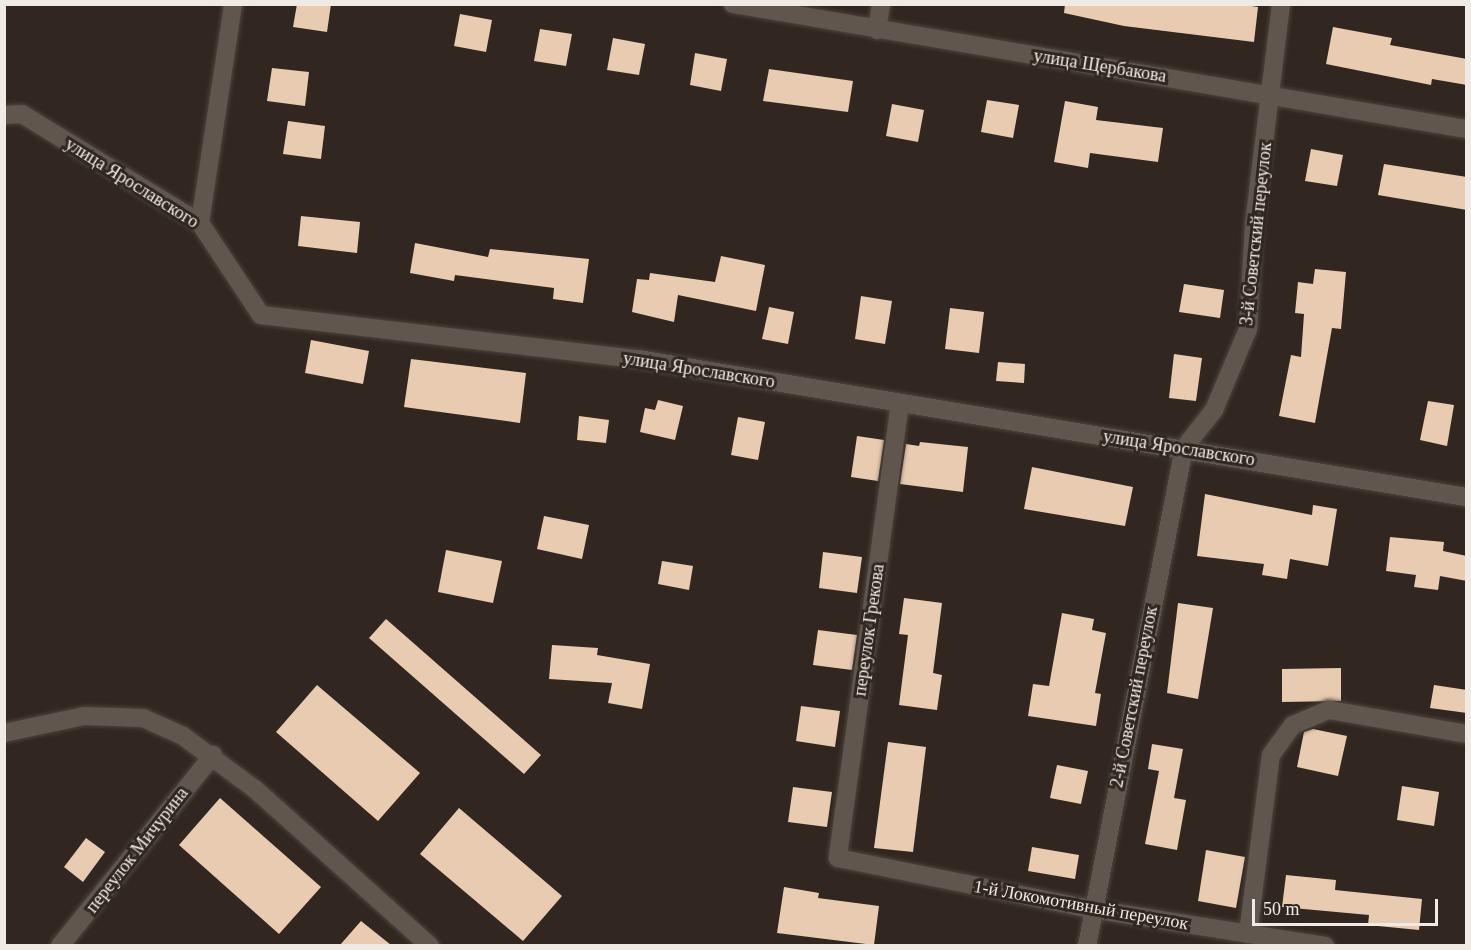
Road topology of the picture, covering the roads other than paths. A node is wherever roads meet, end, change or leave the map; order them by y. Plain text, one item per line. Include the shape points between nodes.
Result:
1 (232, 4) edge
2 (733, 4) edge
3 (881, 4) edge
4 (1281, 4) edge
5 (877, 30) junction
6 (1271, 93) junction
7 (4, 115) edge
8 (1467, 129) edge
9 (200, 223) junction
10 (900, 403) junction
11 (1184, 448) junction
12 (1467, 497) edge
13 (4, 733) edge
14 (1467, 735) edge
15 (213, 755) junction
16 (837, 858) joint
17 (1092, 909) junction
18 (1248, 933) junction
19 (60, 945) edge
20 (430, 945) edge
21 (1087, 945) edge
22 (1325, 945) edge

1 - 9 street
2 - 5 street, улица Щербакова
3 - 5 street
4 - 6 street, 3-й Советский переулок
5 - 6 street, улица Щербакова
6 - 8 street, улица Щербакова
6 - 11 street, 3-й Советский переулок via 1254,224 1248,329 1214,410
7 - 9 street, улица Ярославского via 22,114
9 - 10 street, улица Ярославского via 261,315 639,359
10 - 11 street, улица Ярославского
10 - 16 street, переулок Грекова
11 - 12 street, улица Ярославского
11 - 17 street, 2-й Советский переулок
13 - 15 street via 84,716 144,718
14 - 18 street via 1329,710 1293,725 1271,755
15 - 19 street, переулок Мичурина
15 - 20 street
16 - 17 street, 1-й Локомотивный переулок
17 - 18 street, 1-й Локомотивный переулок
17 - 21 street, 2-й Советский переулок
18 - 22 street, 1-й Локомотивный переулок

